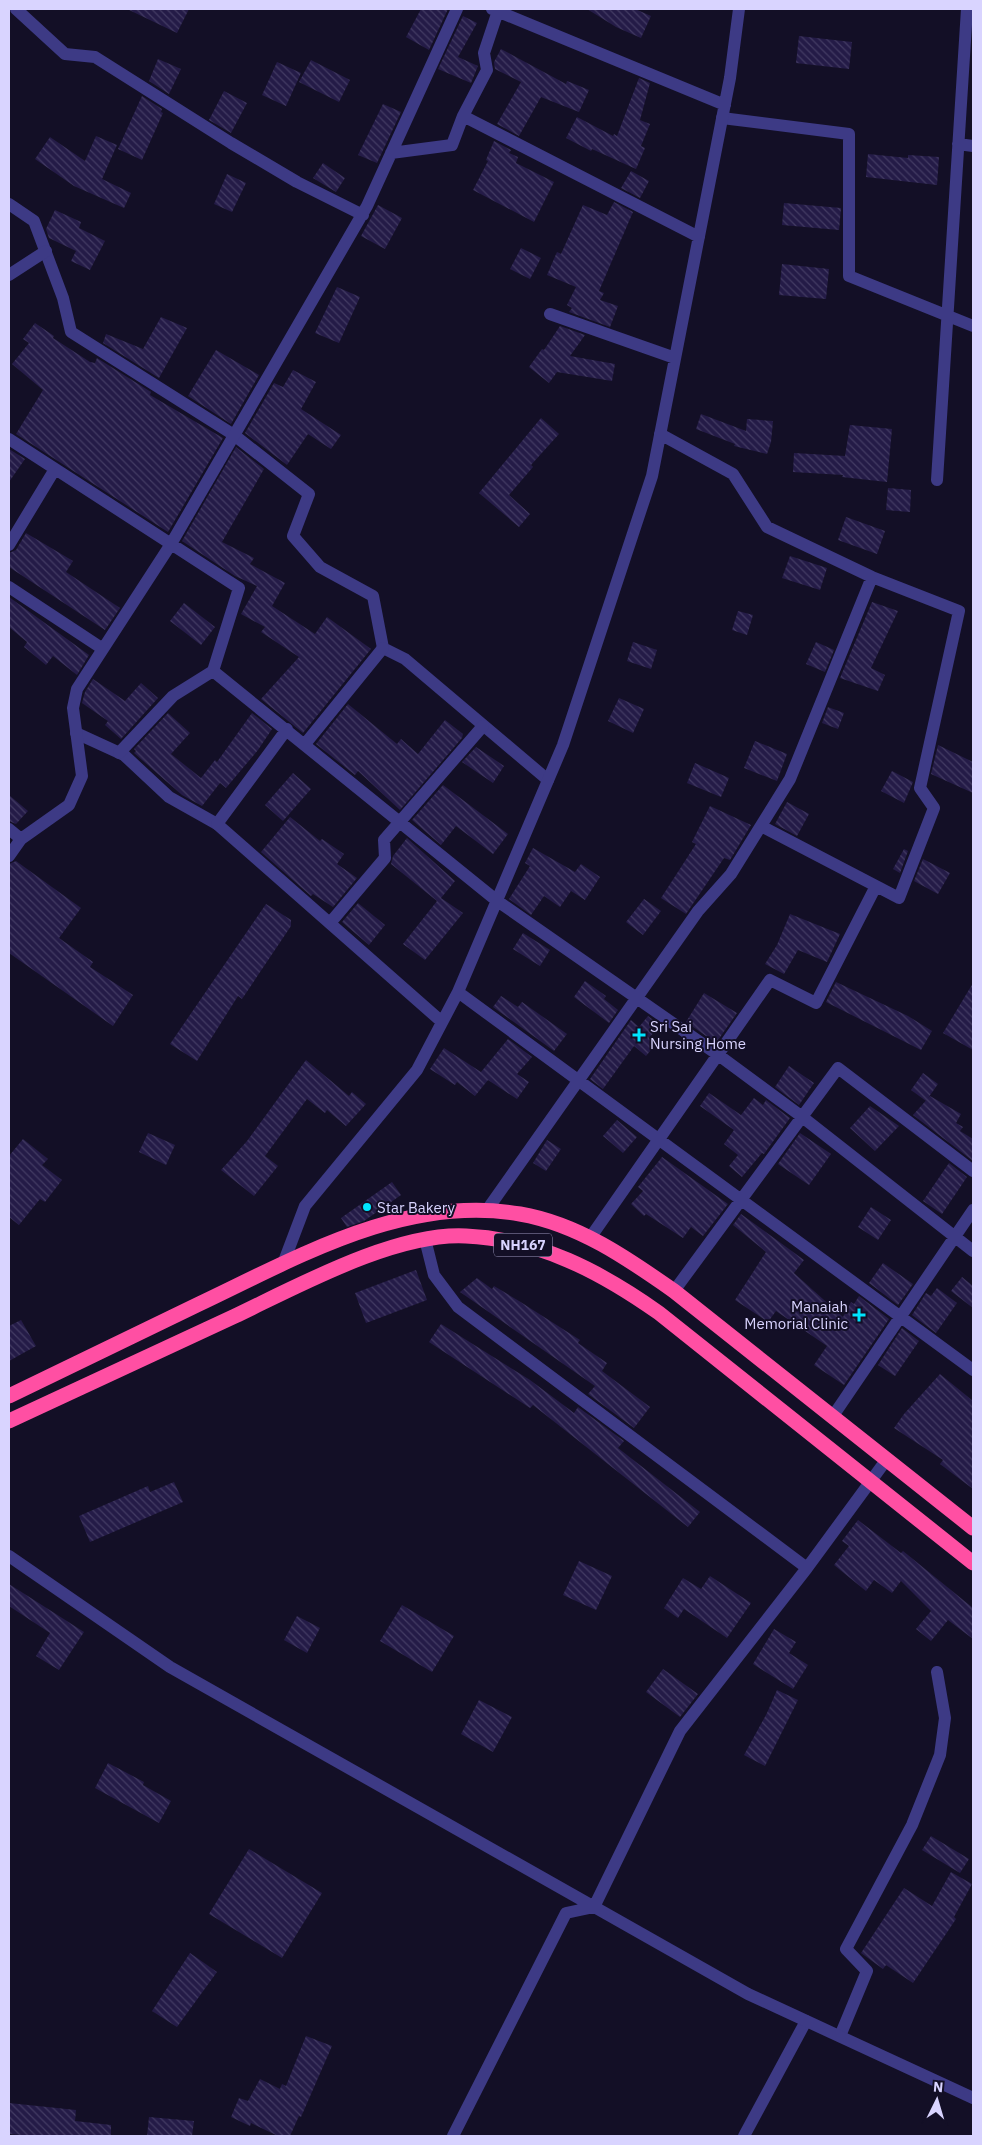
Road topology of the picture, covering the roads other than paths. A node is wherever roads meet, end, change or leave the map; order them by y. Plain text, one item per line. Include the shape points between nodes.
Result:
1 (16, 9) edge
2 (457, 9) edge
3 (739, 9) edge
4 (967, 9) edge
5 (495, 10) edge
6 (723, 112) junction
7 (463, 116) junction
8 (958, 144) junction
9 (973, 146) edge
10 (391, 153) junction
11 (9, 204) edge
12 (362, 214) junction
13 (699, 237) junction
14 (46, 251) junction
15 (9, 275) edge
16 (550, 314) dead end
17 (948, 316) junction
18 (973, 326) edge
19 (675, 358) junction
20 (660, 434) junction
21 (234, 435) junction
22 (9, 439) edge
23 (56, 470) junction
24 (937, 480) dead end
25 (171, 544) junction
26 (9, 545) edge
27 (872, 577) junction
28 (9, 588) edge
29 (383, 648) junction
30 (103, 649) junction
31 (213, 671) junction
32 (482, 726) junction
33 (287, 729) junction
34 (76, 732) junction
35 (305, 744) junction
36 (119, 753) junction
37 (548, 780) junction
38 (400, 822) junction
39 (217, 824) junction
40 (761, 826) junction
41 (9, 829) edge
42 (21, 839) junction
43 (9, 856) edge
44 (876, 886) junction
45 (496, 900) junction
46 (330, 924) junction
47 (458, 992) junction
48 (637, 997) junction
49 (442, 1022) junction
50 (717, 1054) junction
51 (578, 1080) junction
52 (801, 1116) junction
53 (658, 1139) junction
54 (973, 1171) edge
55 (742, 1200) junction
56 (487, 1210) junction
57 (973, 1210) edge
58 (590, 1238) junction
59 (955, 1238) junction
60 (425, 1239) junction
61 (973, 1251) edge
62 (283, 1264) junction
63 (674, 1291) junction
64 (901, 1317) junction
65 (148, 1328) junction
66 (159, 1351) junction
67 (973, 1370) edge
68 (9, 1396) edge
69 (833, 1416) junction
70 (9, 1421) edge
71 (887, 1459) junction
72 (871, 1481) junction
73 (973, 1528) edge
74 (9, 1556) edge
75 (973, 1563) edge
76 (806, 1568) junction
77 (937, 1672) dead end
78 (594, 1907) junction
79 (806, 2021) junction
80 (840, 2036) junction
81 (973, 2098) edge
82 (453, 2136) edge
83 (744, 2136) edge

1 - 12 street via 65,54 94,57 231,144
2 - 10 street
3 - 6 street
4 - 8 street
5 - 6 street
5 - 7 street via 484,54 487,70
6 - 13 street
6 - 17 street via 850,134 849,276
7 - 10 street via 452,144
7 - 13 street
8 - 9 street
8 - 17 street
10 - 12 street
11 - 14 street via 34,221
12 - 21 street
13 - 19 street
14 - 15 street
14 - 21 street via 71,332
16 - 19 street
17 - 18 street
17 - 24 street
19 - 20 street
20 - 27 street via 733,474 767,528
20 - 37 street via 652,476 563,745
21 - 25 street
21 - 29 street via 308,494 293,536 320,567 372,596
22 - 23 street
23 - 25 street
23 - 26 street
25 - 30 street
25 - 31 street via 239,588
27 - 40 street via 790,779
27 - 44 street via 959,611 920,788 934,808 899,898
28 - 30 street
29 - 32 street via 405,660
29 - 35 street
30 - 34 street via 77,689 73,708
31 - 33 street
31 - 36 street via 173,696
32 - 37 street
32 - 38 street
33 - 35 street
33 - 39 street
34 - 36 street
34 - 42 street via 82,776 69,805
35 - 38 street
36 - 39 street via 169,797
37 - 45 street
38 - 45 street
38 - 46 street via 384,840 384,858
39 - 46 street
40 - 44 street
40 - 48 street via 730,874 698,911
41 - 42 street
42 - 43 street
44 - 50 street via 816,1002 770,980
45 - 47 street
45 - 48 street
46 - 49 street
47 - 49 street
47 - 51 street
48 - 50 street
48 - 51 street
49 - 62 street via 417,1070 305,1206
50 - 52 street
50 - 53 street
51 - 53 street
51 - 56 street
52 - 54 street via 838,1068
52 - 55 street
52 - 59 street
53 - 55 street
53 - 58 street
55 - 63 street
55 - 64 street
56 - 58 highway, NH167 via 558,1223
56 - 62 highway, NH167 via 419,1216 381,1224
57 - 59 street
58 - 63 highway, NH167 via 632,1261
59 - 61 street
59 - 64 street
60 - 66 highway, NH167 via 384,1250 345,1266
60 - 72 highway, NH167 via 464,1235 505,1240 550,1252 591,1269 659,1313
60 - 76 street via 434,1275 458,1307
62 - 65 highway, NH167
63 - 69 highway, NH167
64 - 67 street
64 - 69 street
65 - 66 highway
65 - 68 highway, NH167
66 - 70 highway, NH167
69 - 71 highway, NH167
71 - 72 street
71 - 73 highway, NH167
72 - 75 highway, NH167
72 - 76 street
74 - 78 street via 170,1667
76 - 78 street via 680,1731
77 - 80 street via 945,1718 940,1755 912,1825 846,1949 867,1971
78 - 79 street via 748,1994
78 - 82 street via 566,1913
79 - 80 street
79 - 83 street
80 - 81 street

